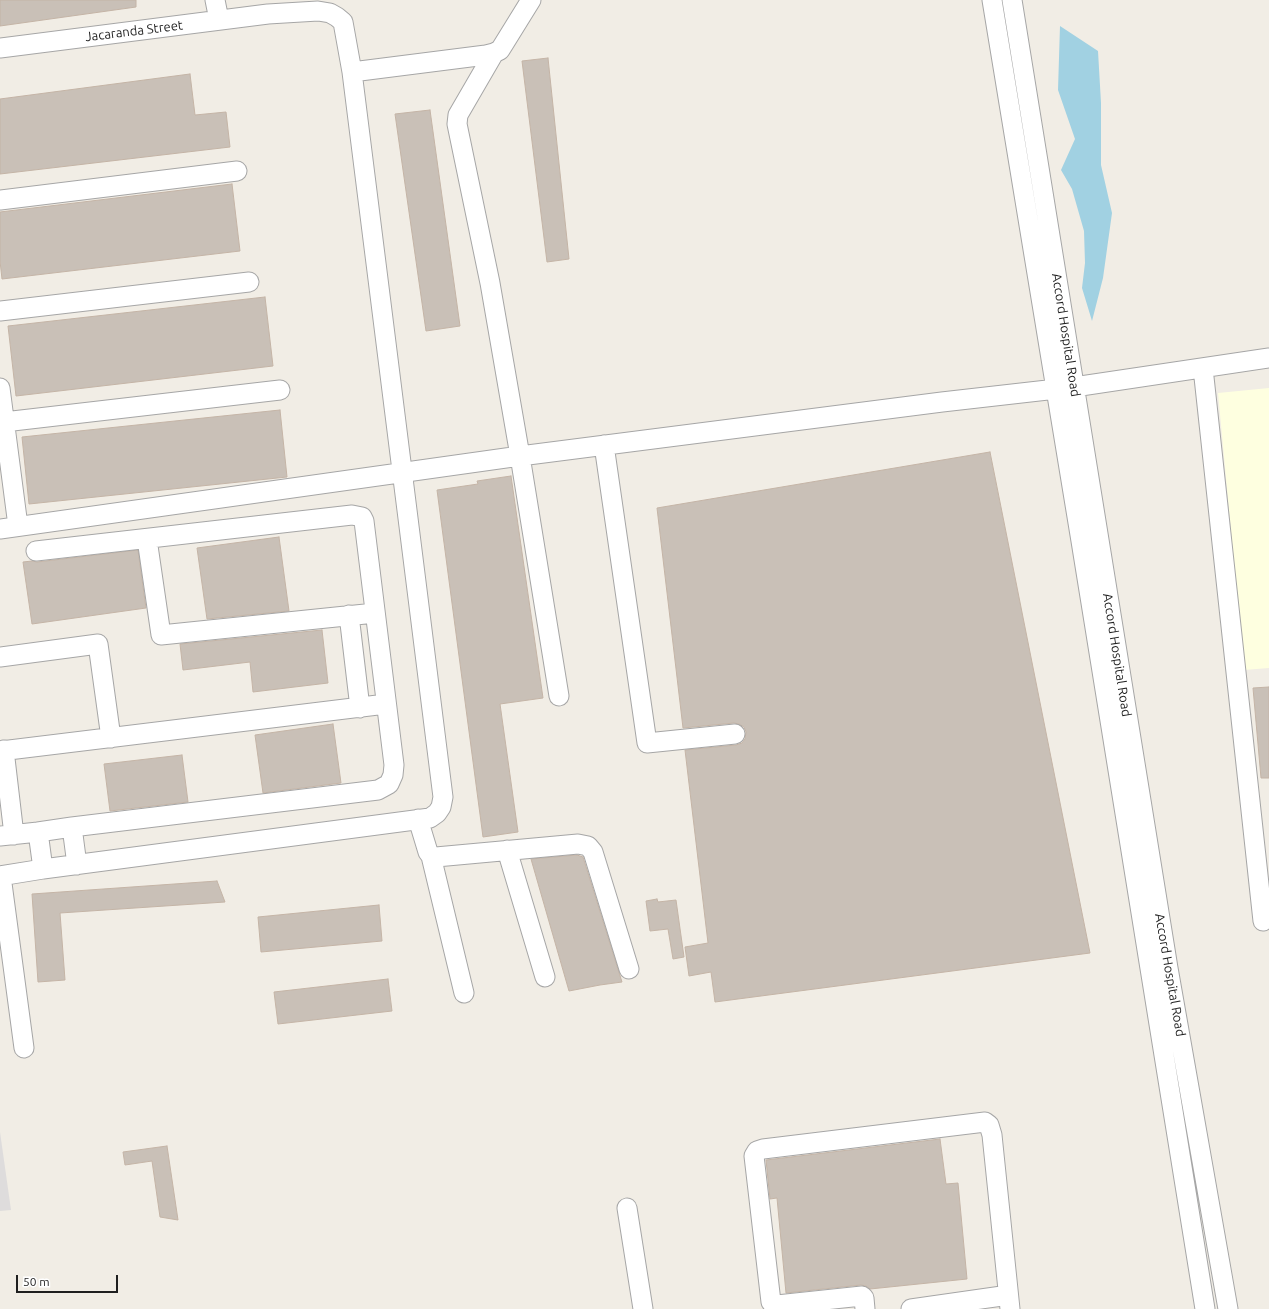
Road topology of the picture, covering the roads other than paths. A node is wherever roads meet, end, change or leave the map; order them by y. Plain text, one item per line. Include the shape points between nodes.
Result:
1 (215, 0) edge
2 (531, 0) edge
3 (992, 0) edge
4 (1012, 0) edge
5 (266, 7) edge
6 (219, 20) junction
7 (0, 48) edge
8 (494, 53) junction
9 (352, 72) junction
10 (237, 171) dead end
11 (0, 200) edge
12 (249, 282) dead end
13 (0, 312) edge
14 (1269, 358) edge
15 (1202, 368) junction
16 (1074, 387) junction
17 (0, 388) edge
18 (280, 390) dead end
19 (1056, 390) junction
20 (4, 422) junction
21 (604, 445) junction
22 (520, 456) junction
23 (402, 472) junction
24 (9, 528) edge
25 (147, 539) junction
26 (36, 551) dead end
27 (375, 613) junction
28 (349, 615) junction
29 (0, 657) edge
30 (559, 696) dead end
31 (386, 704) junction
32 (360, 708) junction
33 (736, 734) dead end
34 (111, 738) junction
35 (2, 751) edge
36 (418, 819) junction
37 (72, 827) junction
38 (38, 832) junction
39 (7, 836) edge
40 (507, 850) junction
41 (431, 856) junction
42 (77, 865) junction
43 (43, 869) junction
44 (0, 876) edge
45 (1263, 921) dead end
46 (629, 969) dead end
47 (545, 977) dead end
48 (464, 993) dead end
49 (24, 1048) dead end
50 (628, 1208) dead end
51 (1009, 1300) edge
52 (1200, 1308) edge
53 (643, 1309) edge
54 (865, 1309) edge
55 (911, 1309) edge
56 (1228, 1309) edge

1 - 6 street
2 - 8 street via 500,50
3 - 19 street
4 - 16 street, Accord Hospital Road
5 - 6 street, Jacaranda Street
5 - 9 street, Jacaranda Street via 318,11 337,17 343,22
6 - 7 street, Jacaranda Street
8 - 9 street
8 - 22 street via 458,115 457,124 490,283
9 - 23 street, Jacaranda Street
10 - 11 street
12 - 13 street
14 - 15 street
15 - 16 street
15 - 45 street
16 - 19 street
16 - 56 street, Accord Hospital Road via 1168,968
17 - 20 street
18 - 20 street
19 - 21 street
19 - 52 street
20 - 24 street
21 - 22 street
21 - 33 street via 647,743
22 - 23 street
22 - 30 street
23 - 24 street
23 - 36 street, Jacaranda Street via 443,797 437,813 430,818
25 - 26 street
25 - 27 street via 359,515 364,521
25 - 28 street via 161,635
27 - 28 street
27 - 31 street
28 - 32 street
29 - 34 street via 98,644
31 - 32 street
31 - 37 street via 394,765 389,784 378,790
32 - 34 street
34 - 35 street
35 - 39 street
36 - 41 street
36 - 42 street
37 - 38 street
37 - 42 street
38 - 39 street
38 - 43 street
40 - 41 street
40 - 46 street via 578,844 588,846 593,852
40 - 47 street
41 - 48 street
42 - 43 street
43 - 44 street
44 - 49 street
50 - 53 street
51 - 54 street via 992,1135 989,1125 985,1122 757,1151 754,1156 771,1302 778,1305 862,1296
51 - 55 street via 1002,1296

